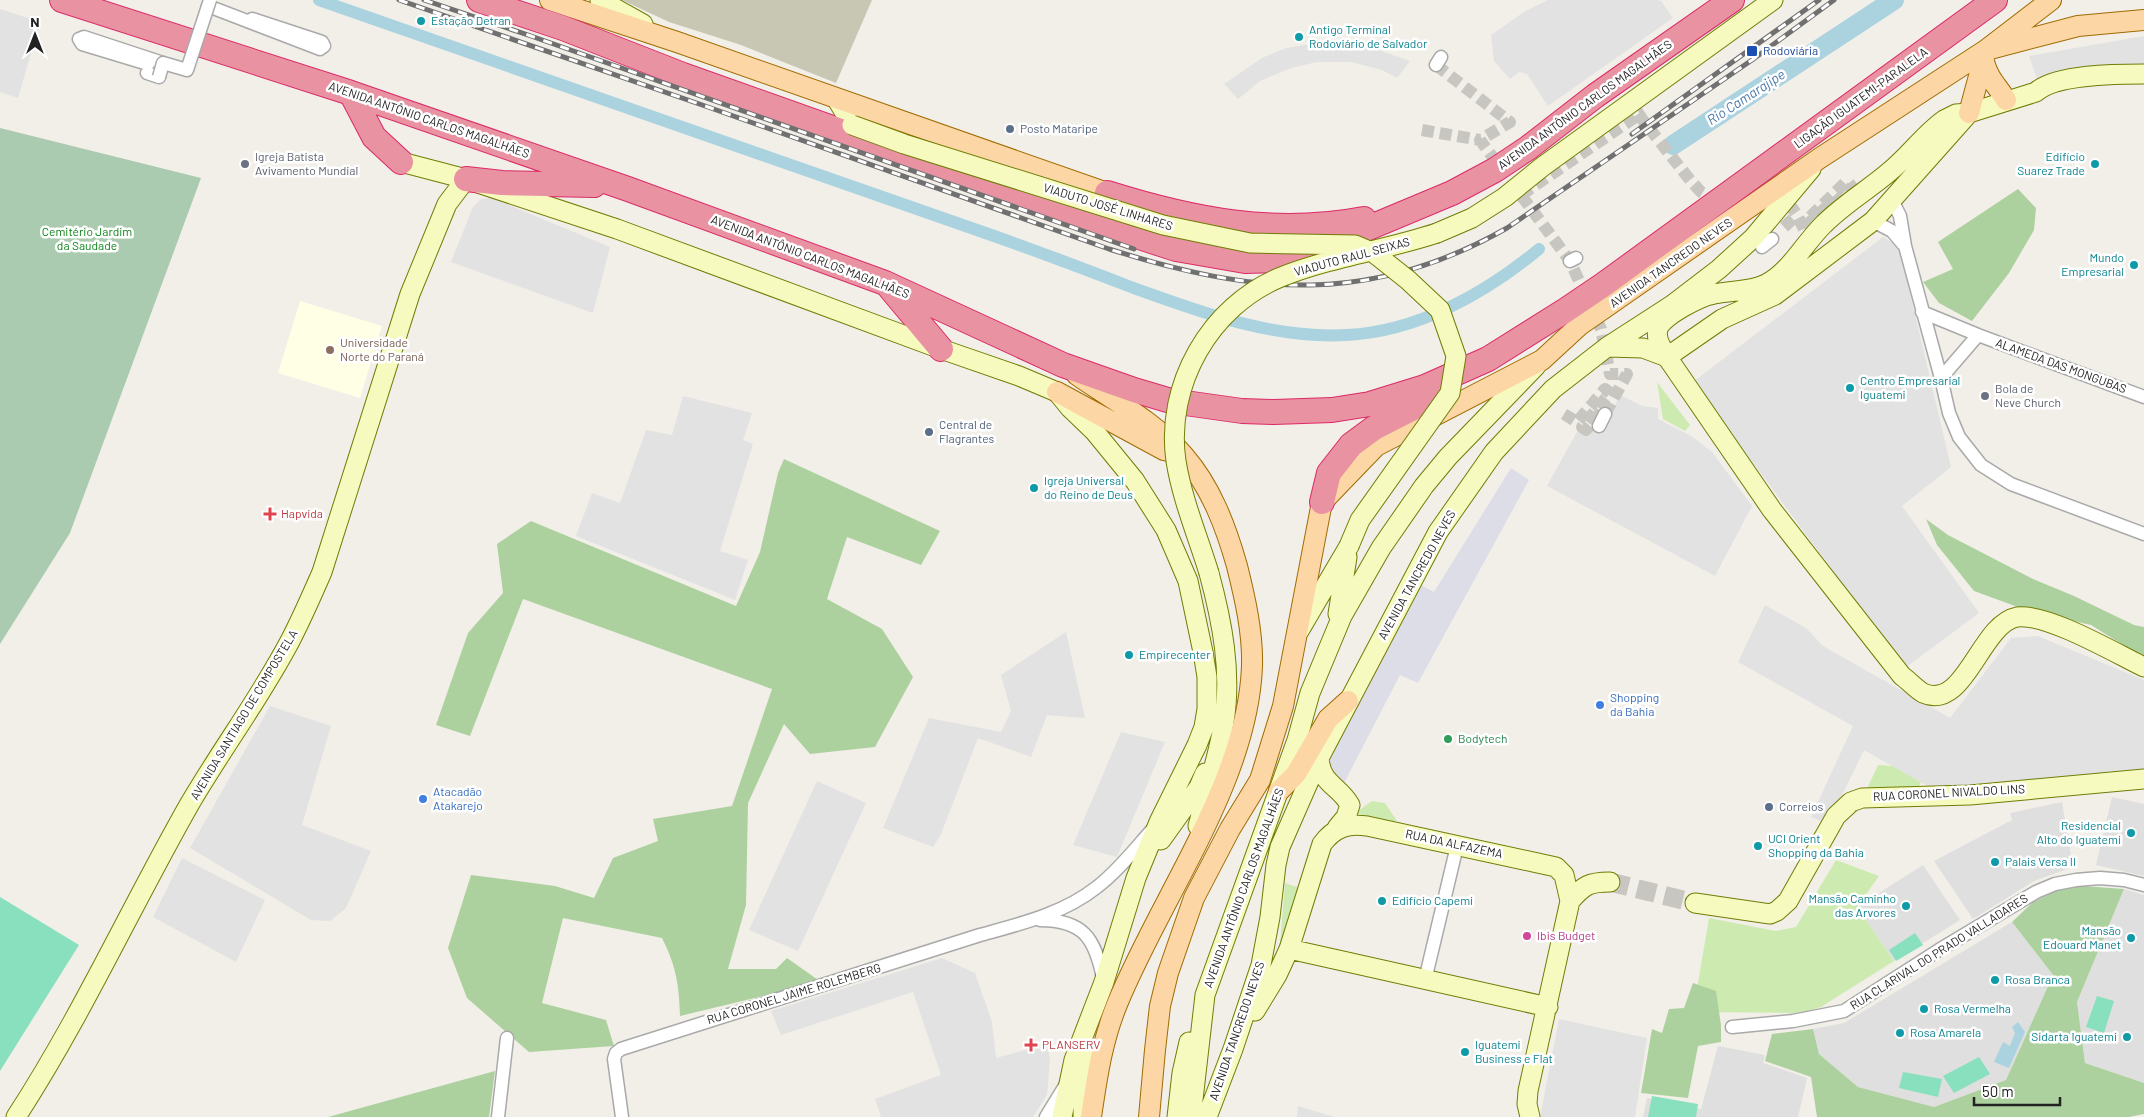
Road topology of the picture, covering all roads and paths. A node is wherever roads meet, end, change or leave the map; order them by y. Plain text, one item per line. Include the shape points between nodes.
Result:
1 (45, 0) edge
2 (479, 0) edge
3 (550, 0) edge
4 (600, 0) edge
5 (1732, 0) edge
6 (1773, 0) edge
7 (1995, 0) edge
8 (2051, 0) edge
9 (209, 3) edge
10 (71, 4) edge
11 (252, 20) dead end
12 (2144, 20) edge
13 (677, 42) junction
14 (1985, 56) junction
15 (163, 63) junction
16 (2144, 74) edge
17 (351, 94) junction
18 (836, 98) junction
19 (2006, 100) junction
20 (1969, 113) junction
21 (817, 122) junction
22 (852, 124) junction
23 (1820, 158) junction
24 (401, 162) joint
25 (443, 173) junction
26 (466, 179) junction
27 (1868, 187) junction
28 (628, 189) junction
29 (1107, 193) joint
30 (1727, 195) joint
31 (1433, 200) junction
32 (1892, 200) junction
33 (447, 204) junction
34 (1872, 222) junction
35 (1904, 246) junction
36 (885, 283) junction
37 (1922, 312) junction
38 (1978, 335) junction
39 (1607, 347) junction
40 (941, 349) junction
41 (1667, 358) junction
42 (1542, 360) junction
43 (1063, 365) junction
44 (1464, 370) junction
45 (1941, 378) junction
46 (1057, 392) junction
47 (2144, 397) edge
48 (1605, 414) dead end
49 (1599, 426) dead end
50 (1184, 455) junction
51 (1322, 502) junction
52 (2144, 534) edge
53 (1348, 546) junction
54 (1209, 573) joint
55 (1299, 632) junction
56 (1335, 634) junction
57 (2144, 667) edge
58 (1310, 694) joint
59 (1348, 701) junction
60 (1218, 748) junction
61 (1319, 758) junction
62 (2144, 779) edge
63 (1279, 790) junction
64 (1159, 822) junction
65 (1337, 828) junction
66 (1457, 846) junction
67 (1191, 854) junction
68 (1136, 878) junction
69 (1610, 882) tunnel mouth
70 (2144, 885) edge
71 (1570, 901) junction
72 (1694, 903) tunnel mouth
73 (1035, 920) junction
74 (1289, 949) junction
75 (1425, 980) junction
76 (1104, 982) junction
77 (1205, 995) junction
78 (1548, 1007) junction
79 (1732, 1027) dead end
80 (506, 1038) dead end
81 (1081, 1039) junction
82 (1233, 1049) junction
83 (1069, 1080) junction
84 (16, 1117) edge
85 (498, 1117) edge
86 (622, 1117) edge
87 (1046, 1117) edge
88 (1062, 1117) edge
89 (1083, 1117) edge
90 (1091, 1117) edge
91 (1149, 1117) edge
92 (1177, 1117) edge
93 (1191, 1117) edge
94 (1207, 1117) edge
95 (1530, 1117) edge

1 - 10 highway, AVENIDA ANTÔNIO CARLOS MAGALHÃES
2 - 21 highway, AVENIDA ANTÔNIO CARLOS MAGALHÃES
3 - 13 main road, AVENIDA ANTÔNIO CARLOS MAGALHÃES
4 - 13 main road
5 - 31 highway, AVENIDA ANTÔNIO CARLOS MAGALHÃES via 1595,96 1528,148 1473,182
6 - 54 main road, VIADUTO RAUL SEIXAS, bridge via 1472,218 1437,233 1279,278 1262,286 1218,322 1192,361 1176,422 1176,459
7 - 30 highway, LIGAÇÃO IGUATEMI-PARALELA
8 - 14 main road via 2008,33
9 - 11 street via 320,49 324,46 322,42
9 - 15 street, bridge via 187,70
10 - 17 highway, AVENIDA ANTÔNIO CARLOS MAGALHÃES
12 - 14 main road, AVENIDA TANCREDO NEVES via 2078,26
13 - 18 main road, AVENIDA ANTÔNIO CARLOS MAGALHÃES
14 - 19 main road via 1988,76
14 - 20 main road
14 - 23 main road, AVENIDA TANCREDO NEVES
15 - 15 street, bridge via 159,76 147,68 82,44 79,39
16 - 19 main road via 2076,78 2043,85 2036,92
17 - 24 highway via 374,137
17 - 28 highway, AVENIDA ANTÔNIO CARLOS MAGALHÃES
18 - 22 main road
18 - 29 main road, AVENIDA ANTÔNIO CARLOS MAGALHÃES
19 - 20 main road
20 - 27 main road via 1956,114 1936,126 1889,172
20 - 32 main road
21 - 22 main road, VIADUTO JOSÉ LINHARES
21 - 31 highway, AVENIDA ANTÔNIO CARLOS MAGALHÃES via 1176,249 1245,261 1279,260 1311,252
22 - 53 main road, VIADUTO JOSÉ LINHARES, bridge via 904,144 1163,226 1250,243 1355,245 1374,253 1408,280 1440,310 1456,356 1450,393 1360,520
23 - 39 main road, AVENIDA TANCREDO NEVES via 1753,238 1719,269 1672,305
23 - 42 main road, AVENIDA TANCREDO NEVES via 1580,325
24 - 25 main road
25 - 26 main road
25 - 33 main road, AVENIDA SANTIAGO DE COMPOSTELA via 447,183
26 - 28 highway
26 - 33 main road, AVENIDA SANTIAGO DE COMPOSTELA
26 - 40 main road via 617,229
27 - 32 main road via 1878,189
27 - 41 main road via 1824,223 1780,274 1768,283 1753,289 1706,296 1668,318 1658,330 1657,338
28 - 36 highway, AVENIDA ANTÔNIO CARLOS MAGALHÃES
29 - 31 highway, AVENIDA ANTÔNIO CARLOS MAGALHÃES via 1182,214 1275,227 1334,224
30 - 44 highway, AVENIDA TANCREDO NEVES via 1566,310 1488,359
32 - 34 main road
32 - 35 street via 1900,216
33 - 84 main road, AVENIDA SANTIAGO DE COMPOSTELA via 410,294 322,572 305,611 265,684 188,806 92,989
34 - 35 street via 1892,231
34 - 41 main road via 1775,294 1722,319
35 - 37 street
36 - 40 highway
36 - 43 highway, AVENIDA ANTÔNIO CARLOS MAGALHÃES
37 - 38 street, ALAMEDA DAS MONGUBAS
37 - 45 street
38 - 45 street
38 - 47 street, ALAMEDA DAS MONGUBAS
39 - 41 main road via 1643,348
39 - 59 main road, AVENIDA TANCREDO NEVES via 1553,389 1475,477 1438,532
40 - 46 main road
41 - 57 main road via 1772,510 1902,676 1922,692 1942,696 1950,691 2000,626 2015,618 2048,621
42 - 51 main road via 1376,446
42 - 56 main road, AVENIDA TANCREDO NEVES via 1424,486 1380,548
43 - 44 highway, AVENIDA TANCREDO NEVES via 1171,400 1235,410 1274,412 1354,408 1425,387
43 - 50 main road, AVENIDA ANTÔNIO CARLOS MAGALHÃES via 1150,425
44 - 51 highway via 1415,407 1374,428 1351,445 1329,473
45 - 52 street via 1949,413 1959,437 1981,465 2011,484
46 - 50 main road via 1164,450
46 - 64 main road via 1118,458 1154,510 1175,548 1188,581 1207,677 1207,709 1197,745
48 - 49 street
50 - 67 main road, AVENIDA ANTÔNIO CARLOS MAGALHÃES via 1218,510 1230,541 1248,614 1252,666 1248,701 1231,764
51 - 55 main road, AVENIDA ANTÔNIO CARLOS MAGALHÃES
53 - 55 main road
53 - 56 main road
54 - 60 main road, AVENIDA ANTÔNIO CARLOS MAGALHÃES via 1219,609 1226,666 1224,721
55 - 91 main road, AVENIDA ANTÔNIO CARLOS MAGALHÃES via 1283,706 1260,780 1194,898 1168,973 1160,1006
56 - 58 main road, AVENIDA TANCREDO NEVES
58 - 63 main road, AVENIDA ANTÔNIO CARLOS MAGALHÃES
59 - 61 main road, AVENIDA TANCREDO NEVES
59 - 63 main road via 1328,719 1296,774
60 - 67 main road, AVENIDA ANTÔNIO CARLOS MAGALHÃES
60 - 68 main road via 1199,787
61 - 65 main road via 1327,781 1350,805 1346,818
61 - 82 main road, AVENIDA TANCREDO NEVES via 1280,847 1262,964
62 - 72 main road, RUA CORONEL NIVALDO LINS via 1970,795 1862,798 1851,802 1836,816 1788,901 1778,911 1762,914
63 - 77 main road, AVENIDA ANTÔNIO CARLOS MAGALHÃES
64 - 68 main road
64 - 73 street, RUA CORONEL JAIME ROLEMBERG via 1098,887
65 - 66 main road, RUA DA ALFAZEMA via 1367,826
65 - 74 main road via 1322,844
66 - 71 main road, RUA DA ALFAZEMA via 1556,867 1564,875
66 - 75 street
67 - 90 main road, AVENIDA ANTÔNIO CARLOS MAGALHÃES via 1149,934 1118,1003 1100,1053
68 - 76 main road
69 - 71 main road via 1593,882 1584,886
70 - 79 street, RUA CLARIVAL DO PRADO VALLADARES via 2100,878 2055,884 1939,950 1844,1011 1793,1021
71 - 78 main road, RUA DA ALFAZEMA
73 - 76 street, RUA CORONEL JAIME ROLEMBERG via 1064,922 1084,932 1099,956
73 - 86 street, RUA CORONEL JAIME ROLEMBERG via 621,1049 614,1059
74 - 75 main road
74 - 82 main road
75 - 78 main road
76 - 81 main road
77 - 92 main road via 1190,1038
77 - 93 main road, AVENIDA ANTÔNIO CARLOS MAGALHÃES
78 - 95 main road, RUA DA ALFAZEMA via 1528,1091 1526,1104
80 - 85 street
81 - 83 main road
81 - 89 main road
82 - 94 main road, AVENIDA TANCREDO NEVES
83 - 87 street
83 - 88 main road

